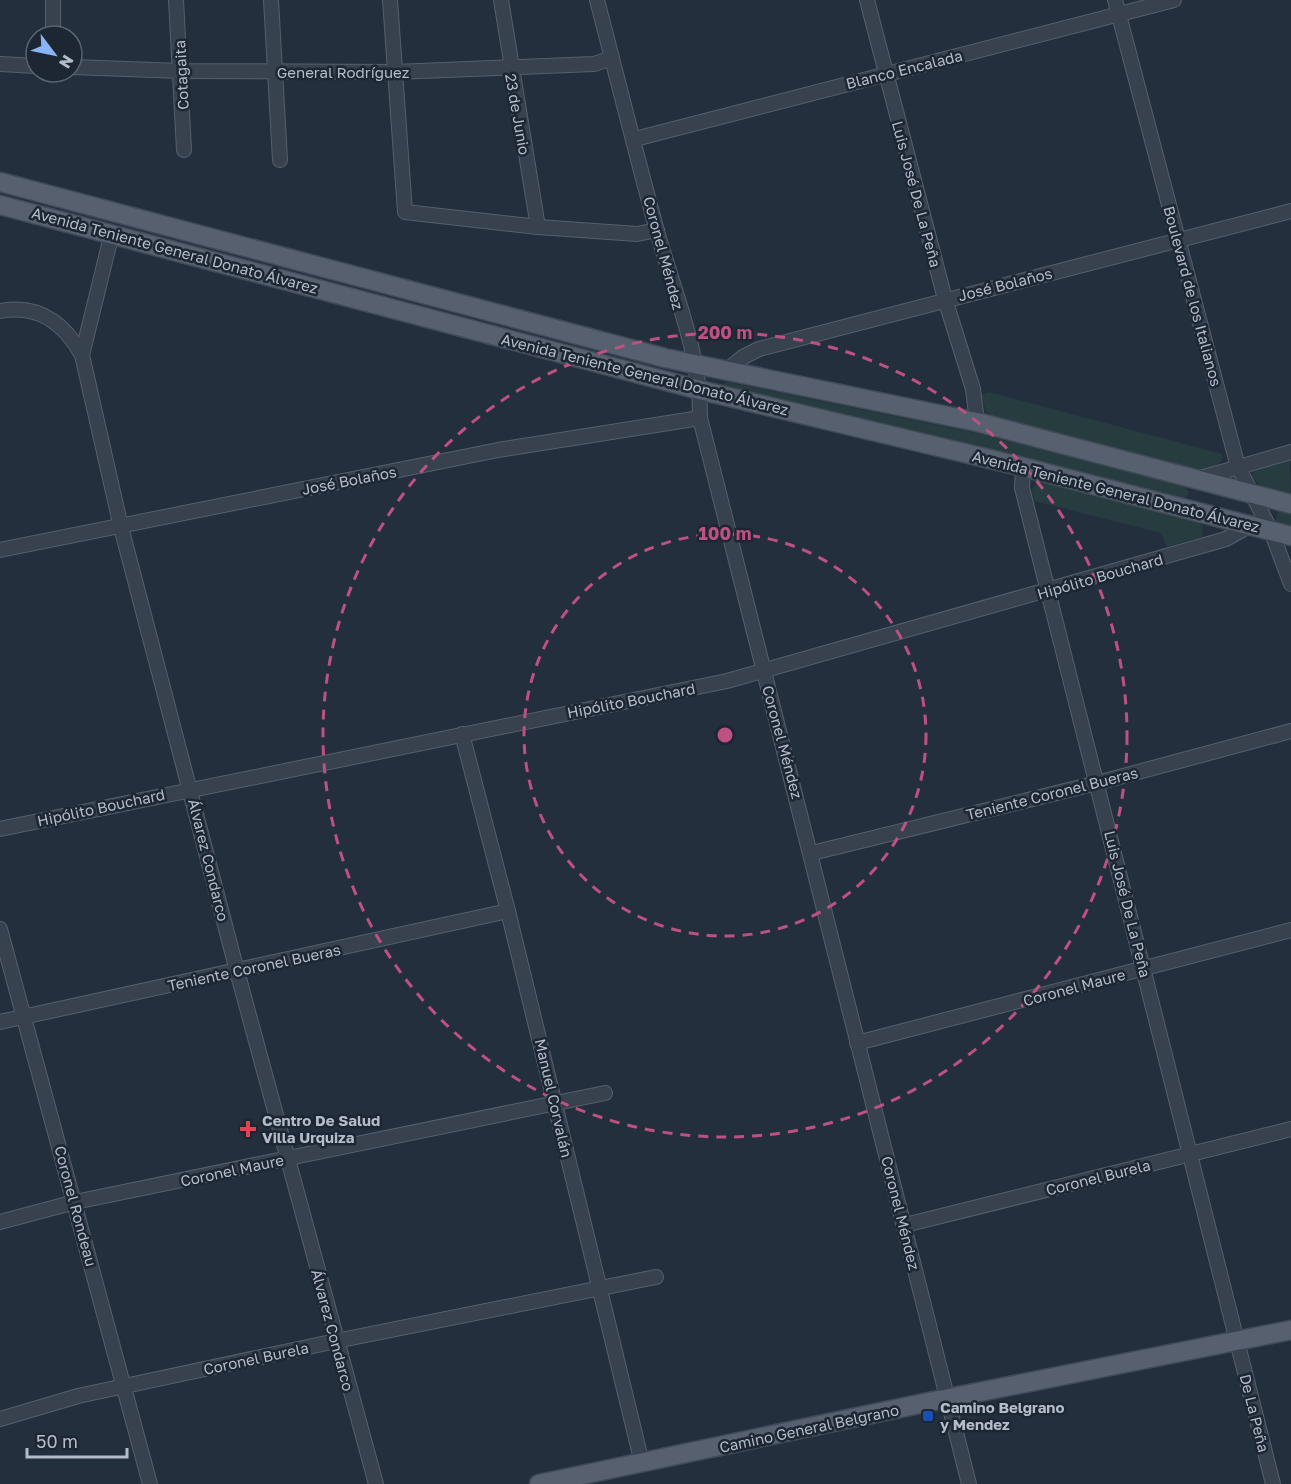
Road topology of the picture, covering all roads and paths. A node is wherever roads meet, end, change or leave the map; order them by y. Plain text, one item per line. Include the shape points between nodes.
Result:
1 (53, 0) edge
2 (176, 0) edge
3 (271, 0) edge
4 (390, 0) edge
5 (501, 0) edge
6 (597, 0) edge
7 (867, 0) edge
8 (1115, 0) edge
9 (1174, 0) edge
10 (1119, 14) junction
11 (53, 24) edge
12 (612, 58) junction
13 (0, 64) edge
14 (24, 65) edge
15 (84, 67) edge
16 (510, 68) junction
17 (181, 71) junction
18 (276, 72) junction
19 (395, 72) junction
20 (886, 73) junction
21 (635, 139) junction
22 (184, 150) dead end
23 (280, 160) dead end
24 (0, 182) edge
25 (0, 205) edge
26 (1291, 211) edge
27 (538, 227) junction
28 (657, 230) junction
29 (112, 233) junction
30 (1178, 240) junction
31 (945, 299) junction
32 (0, 311) edge
33 (82, 355) junction
34 (696, 364) junction
35 (726, 371) junction
36 (700, 390) junction
37 (700, 418) junction
38 (977, 422) junction
39 (1291, 452) edge
40 (1023, 467) junction
41 (1238, 467) junction
42 (1197, 479) junction
43 (1252, 494) junction
44 (1291, 504) edge
45 (121, 526) junction
46 (1249, 526) junction
47 (1272, 531) junction
48 (1291, 536) edge
49 (0, 550) edge
50 (1291, 584) edge
51 (1047, 591) junction
52 (764, 670) junction
53 (1291, 731) edge
54 (462, 734) junction
55 (1096, 783) junction
56 (191, 789) junction
57 (0, 829) edge
58 (812, 853) junction
59 (508, 911) junction
60 (0, 929) edge
61 (1291, 930) edge
62 (1144, 969) junction
63 (237, 972) junction
64 (23, 1016) junction
65 (0, 1022) edge
66 (858, 1043) junction
67 (605, 1094) dead end
68 (555, 1104) junction
69 (1291, 1129) edge
70 (1191, 1154) junction
71 (287, 1158) junction
72 (75, 1202) junction
73 (0, 1222) edge
74 (905, 1225) junction
75 (656, 1278) dead end
76 (598, 1287) junction
77 (1291, 1330) edge
78 (336, 1341) junction
79 (1237, 1341) junction
80 (122, 1387) junction
81 (948, 1398) junction
82 (0, 1419) edge
83 (642, 1463) junction
84 (150, 1484) edge
85 (376, 1484) edge
86 (539, 1484) edge
87 (969, 1484) edge
88 (1274, 1484) edge

1 - 11 street
2 - 17 street, Cotagaita
3 - 18 street
4 - 19 street
5 - 16 street, 23 de Junio
6 - 12 street, Coronel Méndez
7 - 20 street, Luis José De La Peña
8 - 10 street, Boulevard de los Italianos
9 - 10 street, Blanco Encalada
10 - 20 street, Blanco Encalada
10 - 30 street, Boulevard de los Italianos
12 - 16 street, General Rodríguez via 594,64
12 - 21 street, Coronel Méndez
13 - 14 street
15 - 17 street, General Rodríguez
16 - 19 street, General Rodríguez
16 - 27 street, 23 de Junio
17 - 18 street, General Rodríguez
17 - 22 street, Cotagaita
18 - 19 street, General Rodríguez
18 - 23 street
19 - 27 street via 403,209 409,214
20 - 21 street, Blanco Encalada
20 - 31 street, Luis José De La Peña
21 - 28 street, Coronel Méndez
24 - 34 main road, Avenida Teniente General Donato Álvarez
25 - 29 main road, Avenida Teniente General Donato Álvarez
26 - 30 street, José Bolaños
27 - 28 street via 637,234
28 - 34 street, Coronel Méndez
29 - 33 street, Álvarez Condarco
29 - 36 main road, Avenida Teniente General Donato Álvarez
30 - 31 street, José Bolaños
30 - 41 street, Boulevard de los Italianos
31 - 35 street, José Bolaños via 759,349
31 - 38 street, Luis José De La Peña via 973,389
32 - 33 street via 27,310 46,315 69,334
33 - 45 street, Álvarez Condarco
34 - 35 main road, Avenida Teniente General Donato Álvarez
34 - 36 street, Coronel Méndez
35 - 38 main road, Avenida Teniente General Donato Álvarez
36 - 37 street, Coronel Méndez
36 - 40 main road, Avenida Teniente General Donato Álvarez
37 - 45 street, José Bolaños via 498,450
37 - 52 street, Coronel Méndez
38 - 42 main road, Avenida Teniente General Donato Álvarez
39 - 41 street
40 - 46 main road, Avenida Teniente General Donato Álvarez
40 - 51 street, Luis José De La Peña via 1022,488
41 - 42 street
41 - 43 street, Boulevard de los Italianos
42 - 43 main road, Avenida Teniente General Donato Álvarez
43 - 44 main road, Avenida Teniente General Donato Álvarez
43 - 47 street, Boulevard de los Italianos
45 - 49 street, José Bolaños
45 - 56 street, Álvarez Condarco
46 - 47 main road, Avenida Teniente General Donato Álvarez
46 - 51 street, Hipólito Bouchard via 1234,537
47 - 48 main road, Avenida Teniente General Donato Álvarez
47 - 50 street, Boulevard de los Italianos
51 - 52 street, Hipólito Bouchard
51 - 55 street, Luis José De La Peña
52 - 54 street, Hipólito Bouchard via 727,681
52 - 58 street, Coronel Méndez
53 - 55 street, Teniente Coronel Bueras
54 - 56 street, Hipólito Bouchard
54 - 59 street, Manuel Corvalán
55 - 58 street, Teniente Coronel Bueras
55 - 62 street, Luis José De La Peña
56 - 57 street, Hipólito Bouchard
56 - 63 street, Álvarez Condarco
58 - 66 street, Coronel Méndez
59 - 63 street, Teniente Coronel Bueras
59 - 68 street, Manuel Corvalán
60 - 64 street, Coronel Rondeau
61 - 62 street, Coronel Maure
62 - 66 street, Coronel Maure
62 - 70 street, Luis José De La Peña
63 - 64 street, Teniente Coronel Bueras
63 - 71 street, Álvarez Condarco
64 - 65 street, Teniente Coronel Bueras
64 - 72 street, Coronel Rondeau
66 - 74 street, Coronel Méndez
67 - 68 street, Coronel Maure
68 - 71 street, Coronel Maure
68 - 76 street, Manuel Corvalán
69 - 70 street, Coronel Burela
70 - 74 street, Coronel Burela
70 - 79 street, Luis José De La Peña
71 - 72 street, Coronel Maure
71 - 78 street, Álvarez Condarco
72 - 73 street, Coronel Maure
72 - 80 street, Coronel Rondeau
74 - 81 street, Coronel Méndez
75 - 76 street, Coronel Burela
76 - 78 street, Coronel Burela
76 - 83 street, Manuel Corvalán
77 - 79 main road, Camino General Belgrano
78 - 80 street, Coronel Burela
78 - 85 street, Álvarez Condarco
79 - 81 main road, Camino General Belgrano
79 - 88 street, De La Peña
80 - 82 street, Coronel Burela
80 - 84 street, Coronel Rondeau
81 - 83 main road, Camino General Belgrano
81 - 87 street, Coronel Méndez
83 - 86 main road, Camino General Belgrano

